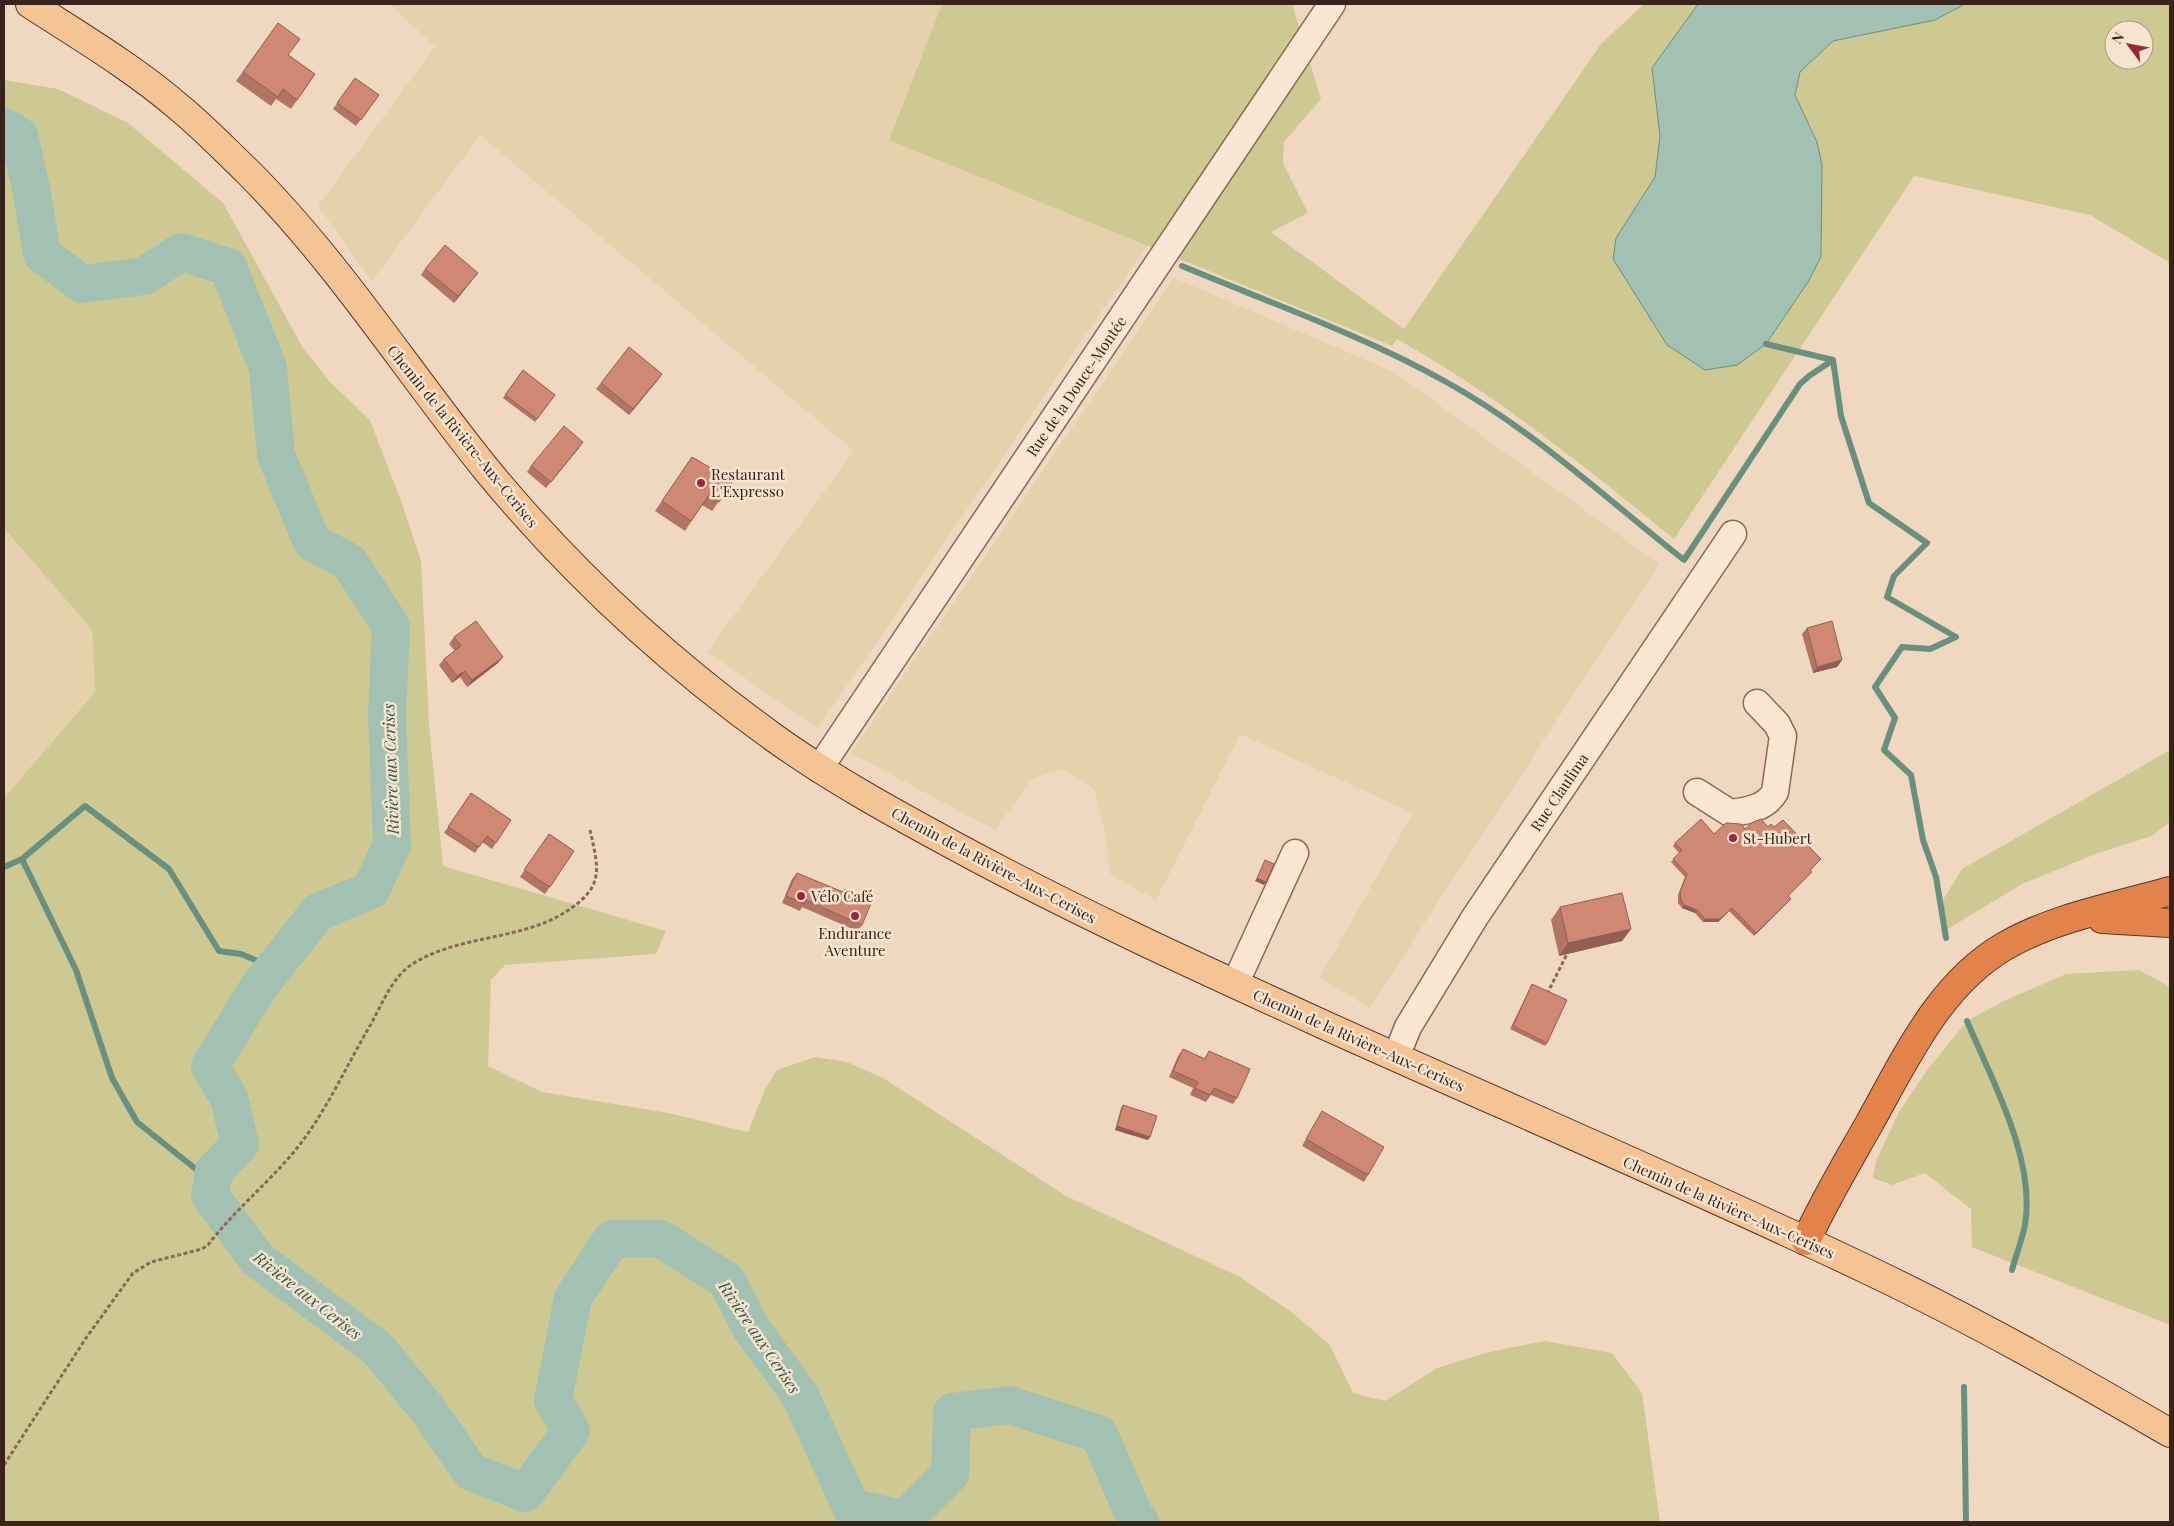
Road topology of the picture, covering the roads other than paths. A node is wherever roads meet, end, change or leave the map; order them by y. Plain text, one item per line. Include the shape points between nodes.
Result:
1 (30, 4) edge
2 (1332, 4) edge
3 (1733, 534) dead end
4 (1757, 704) dead end
5 (820, 769) junction
6 (1696, 792) dead end
7 (1295, 853) dead end
8 (2170, 891) edge
9 (2063, 921) junction
10 (2170, 923) edge
11 (1235, 984) junction
12 (1396, 1057) junction
13 (1806, 1241) junction
14 (2167, 1432) edge

1 - 5 main road, Chemin de la Rivière-Aux-Cerises via 104,51 180,108 252,177 312,243 484,465 571,564 625,617 687,669
2 - 5 street, Rue de la Douce-Montée
3 - 12 street, Rue Claulima via 1475,917 1408,1027
4 - 6 street via 1777,724 1782,736 1775,792 1756,808 1730,813
5 - 11 main road, Chemin de la Rivière-Aux-Cerises via 895,814 1076,910
7 - 11 street
8 - 9 highway
9 - 10 highway via 2120,919
9 - 13 highway via 1989,956 1949,994 1902,1066
11 - 12 main road, Chemin de la Rivière-Aux-Cerises
12 - 13 main road, Chemin de la Rivière-Aux-Cerises
13 - 14 main road, Chemin de la Rivière-Aux-Cerises via 1993,1333

